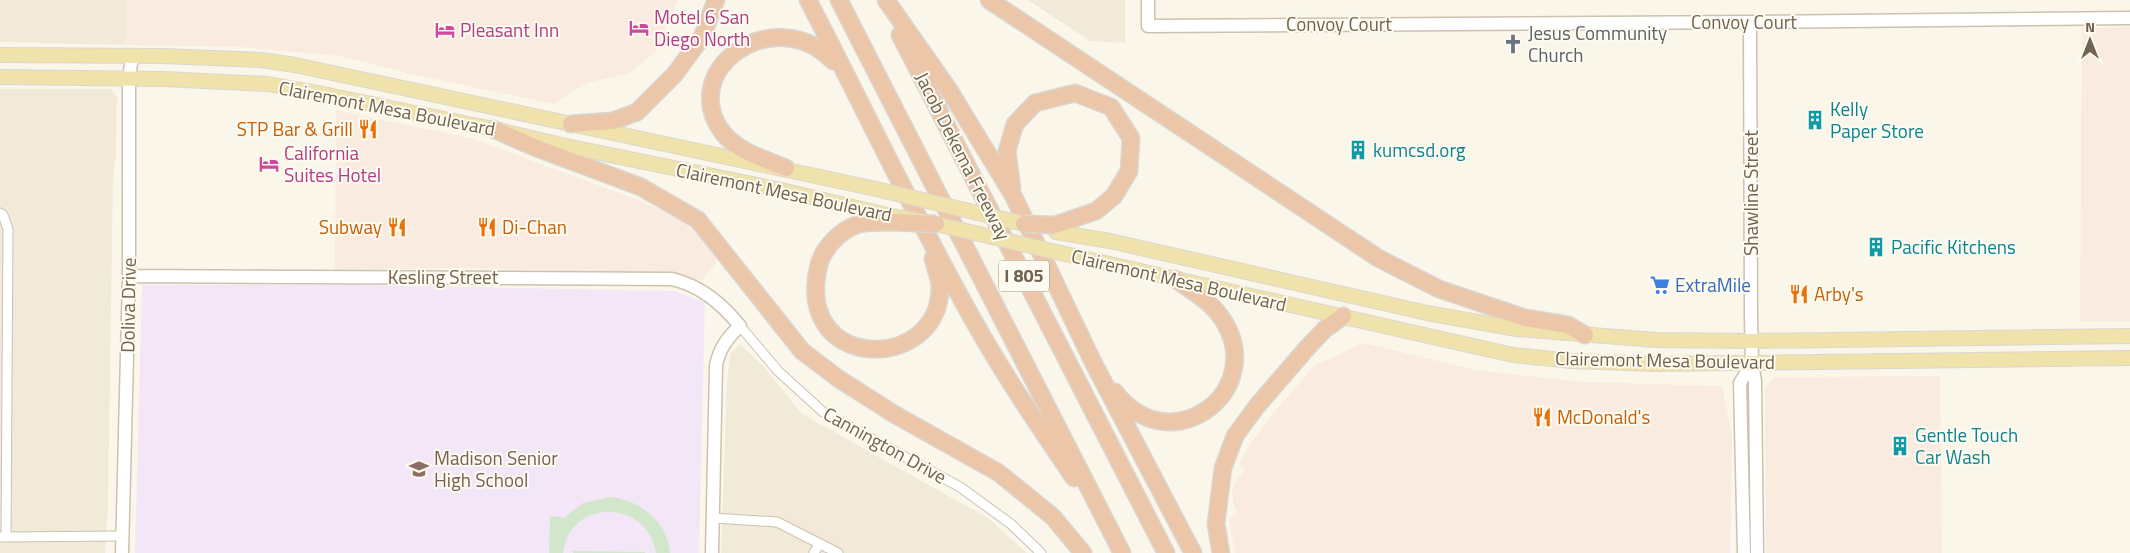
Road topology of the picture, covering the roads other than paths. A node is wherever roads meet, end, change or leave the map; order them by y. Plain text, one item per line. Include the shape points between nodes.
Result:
1 (716, 0) edge
2 (808, 0) edge
3 (839, 0) edge
4 (884, 0) edge
5 (989, 0) edge
6 (1148, 0) edge
7 (2130, 18) edge
8 (1750, 22) junction
9 (0, 55) edge
10 (132, 57) junction
11 (0, 76) edge
12 (129, 78) junction
13 (860, 102) junction
14 (571, 124) junction
15 (493, 129) junction
16 (786, 168) junction
17 (1013, 195) junction
18 (0, 213) edge
19 (890, 218) junction
20 (1024, 224) joint
21 (930, 227) junction
22 (1056, 228) junction
23 (129, 276) junction
24 (1175, 279) junction
25 (1343, 316) junction
26 (740, 326) junction
27 (1585, 335) junction
28 (2130, 336) edge
29 (1752, 341) junction
30 (2130, 358) edge
31 (1093, 362) junction
32 (1752, 363) junction
33 (713, 518) junction
34 (122, 536) junction
35 (3, 537) edge
36 (820, 544) junction
37 (1118, 546) edge
38 (122, 553) edge
39 (712, 553) edge
40 (814, 553) edge
41 (838, 553) edge
42 (1041, 553) edge
43 (1082, 553) edge
44 (1166, 553) edge
45 (1193, 553) edge
46 (1220, 553) edge
47 (1744, 553) edge
48 (1757, 553) edge

1 - 14 highway via 702,37 675,74 637,112 613,121
2 - 13 highway
3 - 37 highway, Jacob Dekema Freeway / I 805
4 - 17 highway via 949,90
4 - 44 highway, Jacob Dekema Freeway / I 805
5 - 27 highway via 1378,258 1439,289 1526,318 1568,325
6 - 8 street, Convoy Court via 1148,26
7 - 8 street, Convoy Court
8 - 29 street, Shawline Street
9 - 10 main road, Clairemont Mesa Boulevard
10 - 12 street, Doliva Drive
10 - 14 main road, Clairemont Mesa Boulevard via 261,60 295,65
11 - 12 main road, Clairemont Mesa Boulevard
12 - 15 main road, Clairemont Mesa Boulevard via 268,84
12 - 23 street, Doliva Drive
13 - 16 highway via 831,58 804,34 788,29 770,29 754,34 730,50 714,75 711,88 716,120 740,148
13 - 21 highway
14 - 16 main road, Clairemont Mesa Boulevard
15 - 19 main road, Clairemont Mesa Boulevard via 781,190
15 - 43 highway via 641,187 698,220 802,350 839,379 894,414 999,473 1052,518
16 - 20 main road, Clairemont Mesa Boulevard, bridge
17 - 22 highway via 1007,151 1015,124 1036,103 1075,93 1111,107 1131,138 1129,171 1114,196 1096,211
17 - 31 highway
18 - 35 street via 8,229
19 - 21 highway, bridge
19 - 21 highway via 857,224 831,242 820,260 815,300 821,319 848,345 889,349 922,331 937,309 940,286
20 - 22 highway, bridge
21 - 24 main road, Clairemont Mesa Boulevard, bridge
21 - 37 highway via 976,325 1021,401
22 - 27 main road, Clairemont Mesa Boulevard via 1426,313 1516,329
23 - 26 street, Kesling Street via 672,279 689,283 707,293
23 - 34 street, Doliva Drive
24 - 25 main road, Clairemont Mesa Boulevard
24 - 31 highway via 1216,310 1230,334 1233,371 1217,401 1185,421 1163,423 1125,405
25 - 32 main road, Clairemont Mesa Boulevard via 1513,355 1654,364
25 - 46 highway via 1307,348 1256,406 1235,436 1222,468 1216,524
26 - 33 street via 725,341 716,366
26 - 42 street, Cannington Drive via 778,371 823,412 960,487 1011,524
27 - 29 main road, Clairemont Mesa Boulevard
28 - 29 main road, Clairemont Mesa Boulevard
29 - 32 street, Shawline Street
30 - 32 main road, Clairemont Mesa Boulevard
31 - 45 highway
32 - 47 street, Shawline Street via 1740,384
32 - 48 street, Shawline Street via 1755,381
33 - 36 street via 776,522
33 - 39 street
34 - 35 street
34 - 38 street, Doliva Drive
36 - 40 street
36 - 41 street

